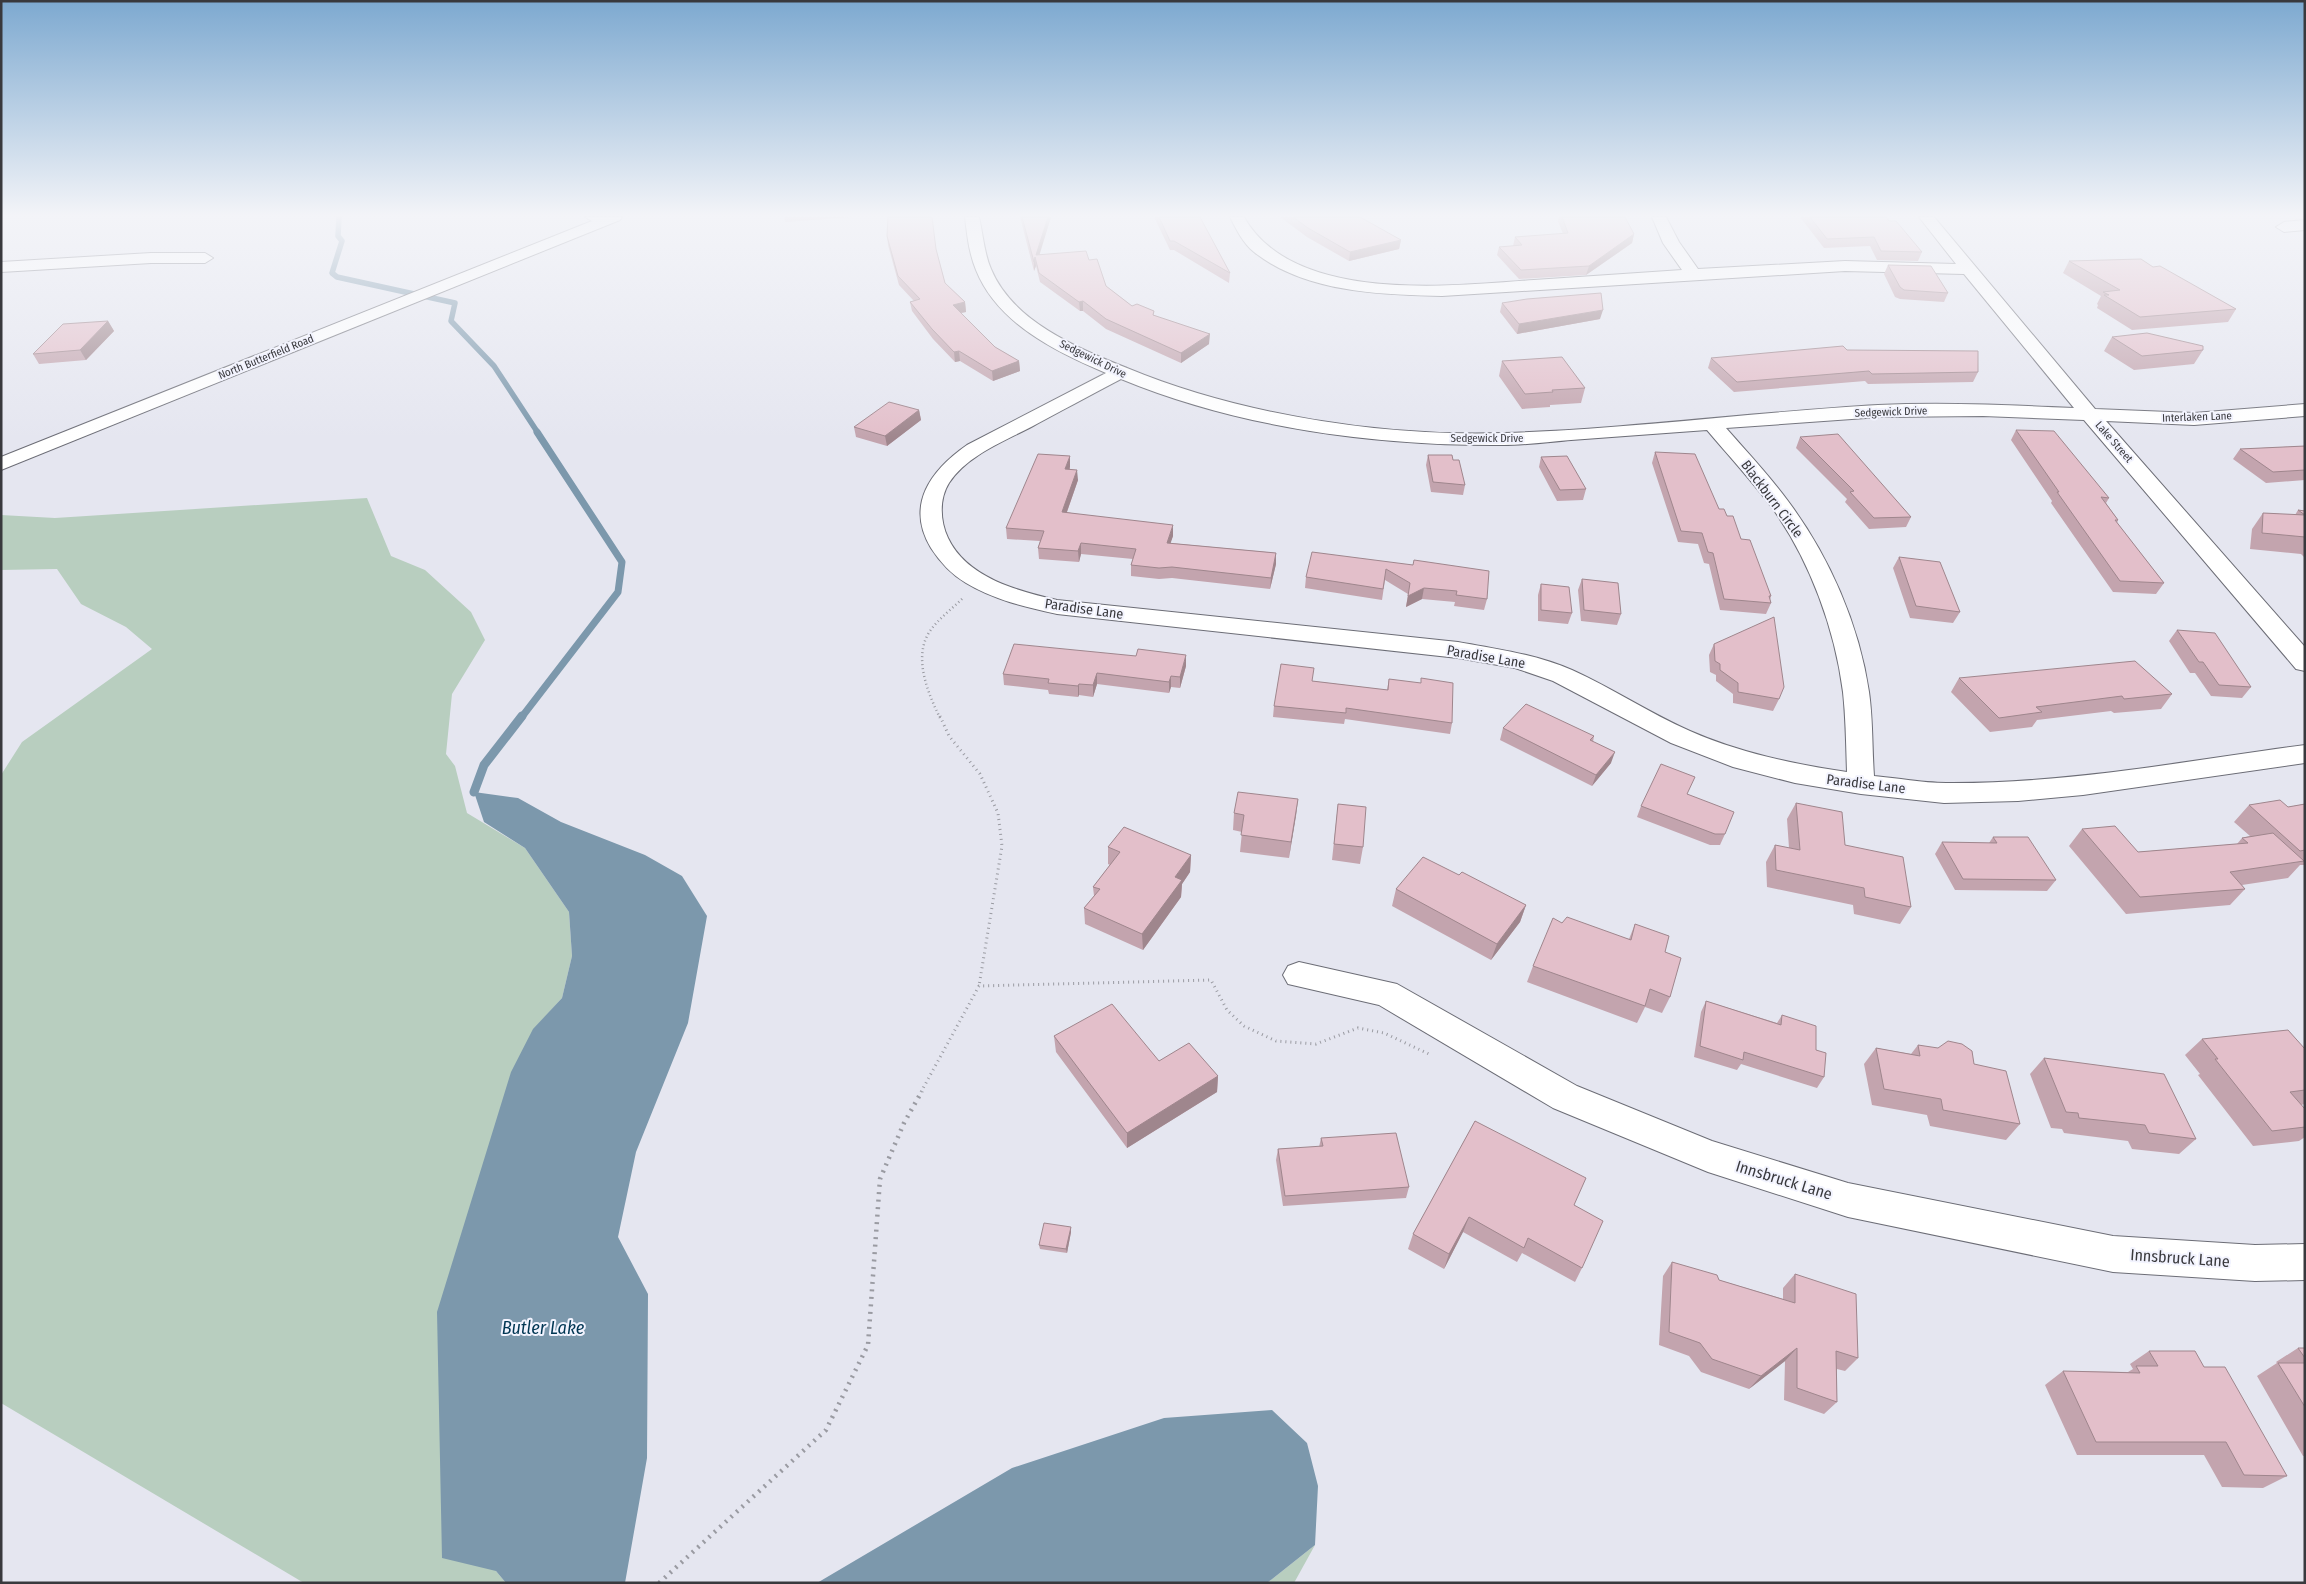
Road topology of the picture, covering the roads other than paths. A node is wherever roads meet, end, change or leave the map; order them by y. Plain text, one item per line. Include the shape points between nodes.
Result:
1 (430, 291) edge
2 (997, 291) edge
3 (1413, 291) edge
4 (1458, 291) edge
5 (1987, 291) edge
6 (1120, 373) junction
7 (2305, 410) edge
8 (2089, 414) junction
9 (1712, 424) junction
10 (1, 464) edge
11 (2305, 663) edge
12 (2305, 754) edge
13 (1861, 784) junction
14 (1299, 975) dead end
15 (2305, 1262) edge

1 - 10 street, North Butterfield Road
2 - 6 street, Sedgewick Drive via 1033,327 1072,352
3 - 4 street
5 - 8 street, Lake Street
6 - 9 street, Sedgewick Drive via 1242,412 1302,424 1382,434 1504,439
6 - 13 street, Paradise Lane via 974,450 943,477 931,503 932,530 953,562 983,583 1016,598 1057,607 1458,650 1520,661 1562,675 1680,737 1742,760 1795,774
7 - 8 street, Interlaken Lane via 2194,419
8 - 9 street, Sedgewick Drive via 1880,411
8 - 11 street, Lake Street
9 - 13 street, Blackburn Circle via 1788,516 1828,592 1844,636 1856,693
12 - 13 street, Paradise Lane via 2018,791 1944,792
14 - 15 street, Innsbruck Lane via 1386,993 1565,1097 1708,1156 1848,1200 2114,1254 2255,1263

